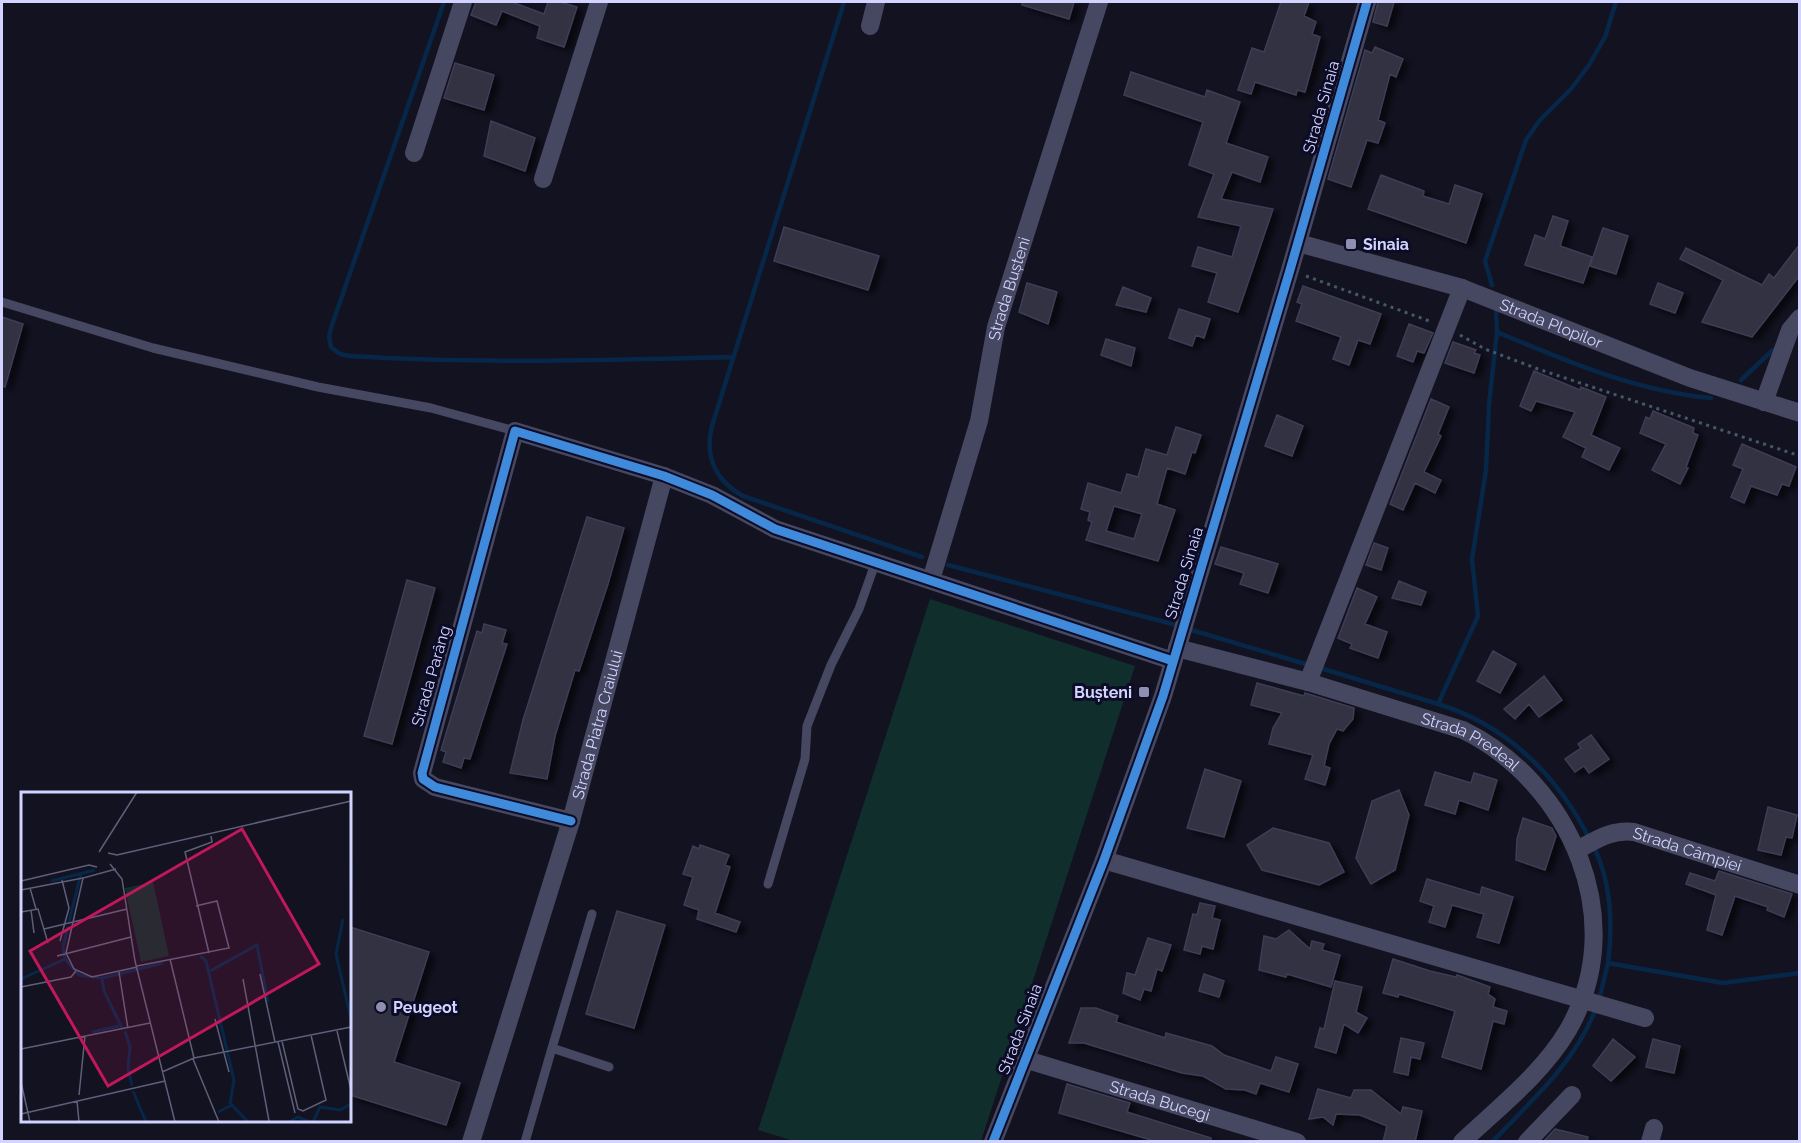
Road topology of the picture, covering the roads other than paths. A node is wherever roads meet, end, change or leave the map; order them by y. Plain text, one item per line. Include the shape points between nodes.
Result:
1 (463, 2) edge
2 (599, 2) edge
3 (876, 2) edge
4 (1099, 2) edge
5 (1367, 2) edge
6 (870, 26) dead end
7 (414, 153) dead end
8 (543, 178) dead end
9 (1298, 243) junction
10 (1462, 288) junction
11 (2, 302) edge
12 (1800, 318) edge
13 (1764, 402) junction
14 (1800, 413) edge
15 (515, 431) junction
16 (664, 476) junction
17 (876, 561) junction
18 (931, 580) junction
19 (1177, 648) junction
20 (1309, 679) junction
21 (571, 821) junction
22 (1586, 845) junction
23 (1104, 860) junction
24 (768, 884) dead end
25 (1800, 885) edge
26 (592, 914) dead end
27 (1593, 1002) junction
28 (1645, 1018) dead end
29 (552, 1048) junction
30 (1024, 1059) junction
31 (609, 1067) dead end
32 (1572, 1095) dead end
33 (471, 1142) edge
34 (525, 1142) edge
35 (993, 1142) edge
36 (1297, 1142) edge
37 (1462, 1142) edge
38 (1527, 1142) edge

1 - 7 street
2 - 8 street
3 - 6 street
4 - 18 street, Strada Bușteni via 996,327 979,421
5 - 9 street, Strada Sinaia
9 - 10 street, Strada Plopilor
9 - 19 street, Strada Sinaia
10 - 13 street, Strada Plopilor via 1690,378
10 - 20 street
11 - 15 lane via 153,348 318,387 431,408
12 - 13 street via 1790,330
13 - 14 street, Strada Plopilor
15 - 16 street, Strada Predeal
15 - 21 street, Strada Parâng via 422,773 423,779 435,787
16 - 17 street, Strada Predeal via 712,495 775,529
16 - 21 street, Strada Piatra Craiului
17 - 18 street, Strada Predeal
17 - 24 lane via 807,726 805,759
18 - 19 street, Strada Predeal
19 - 20 street, Strada Predeal
19 - 23 street, Strada Sinaia
20 - 22 street, Strada Predeal via 1456,727 1487,743 1512,764
21 - 33 street, Strada Piatra Craiului
22 - 25 street, Strada Câmpiei via 1619,831 1634,832
22 - 27 street, Strada Predeal via 1593,916
23 - 27 street
23 - 30 street, Strada Sinaia
26 - 29 lane
27 - 28 street
27 - 37 street, Strada Predeal via 1546,1061
29 - 31 lane
29 - 34 lane
30 - 35 street, Strada Sinaia
30 - 36 street, Strada Bucegi
32 - 38 street

